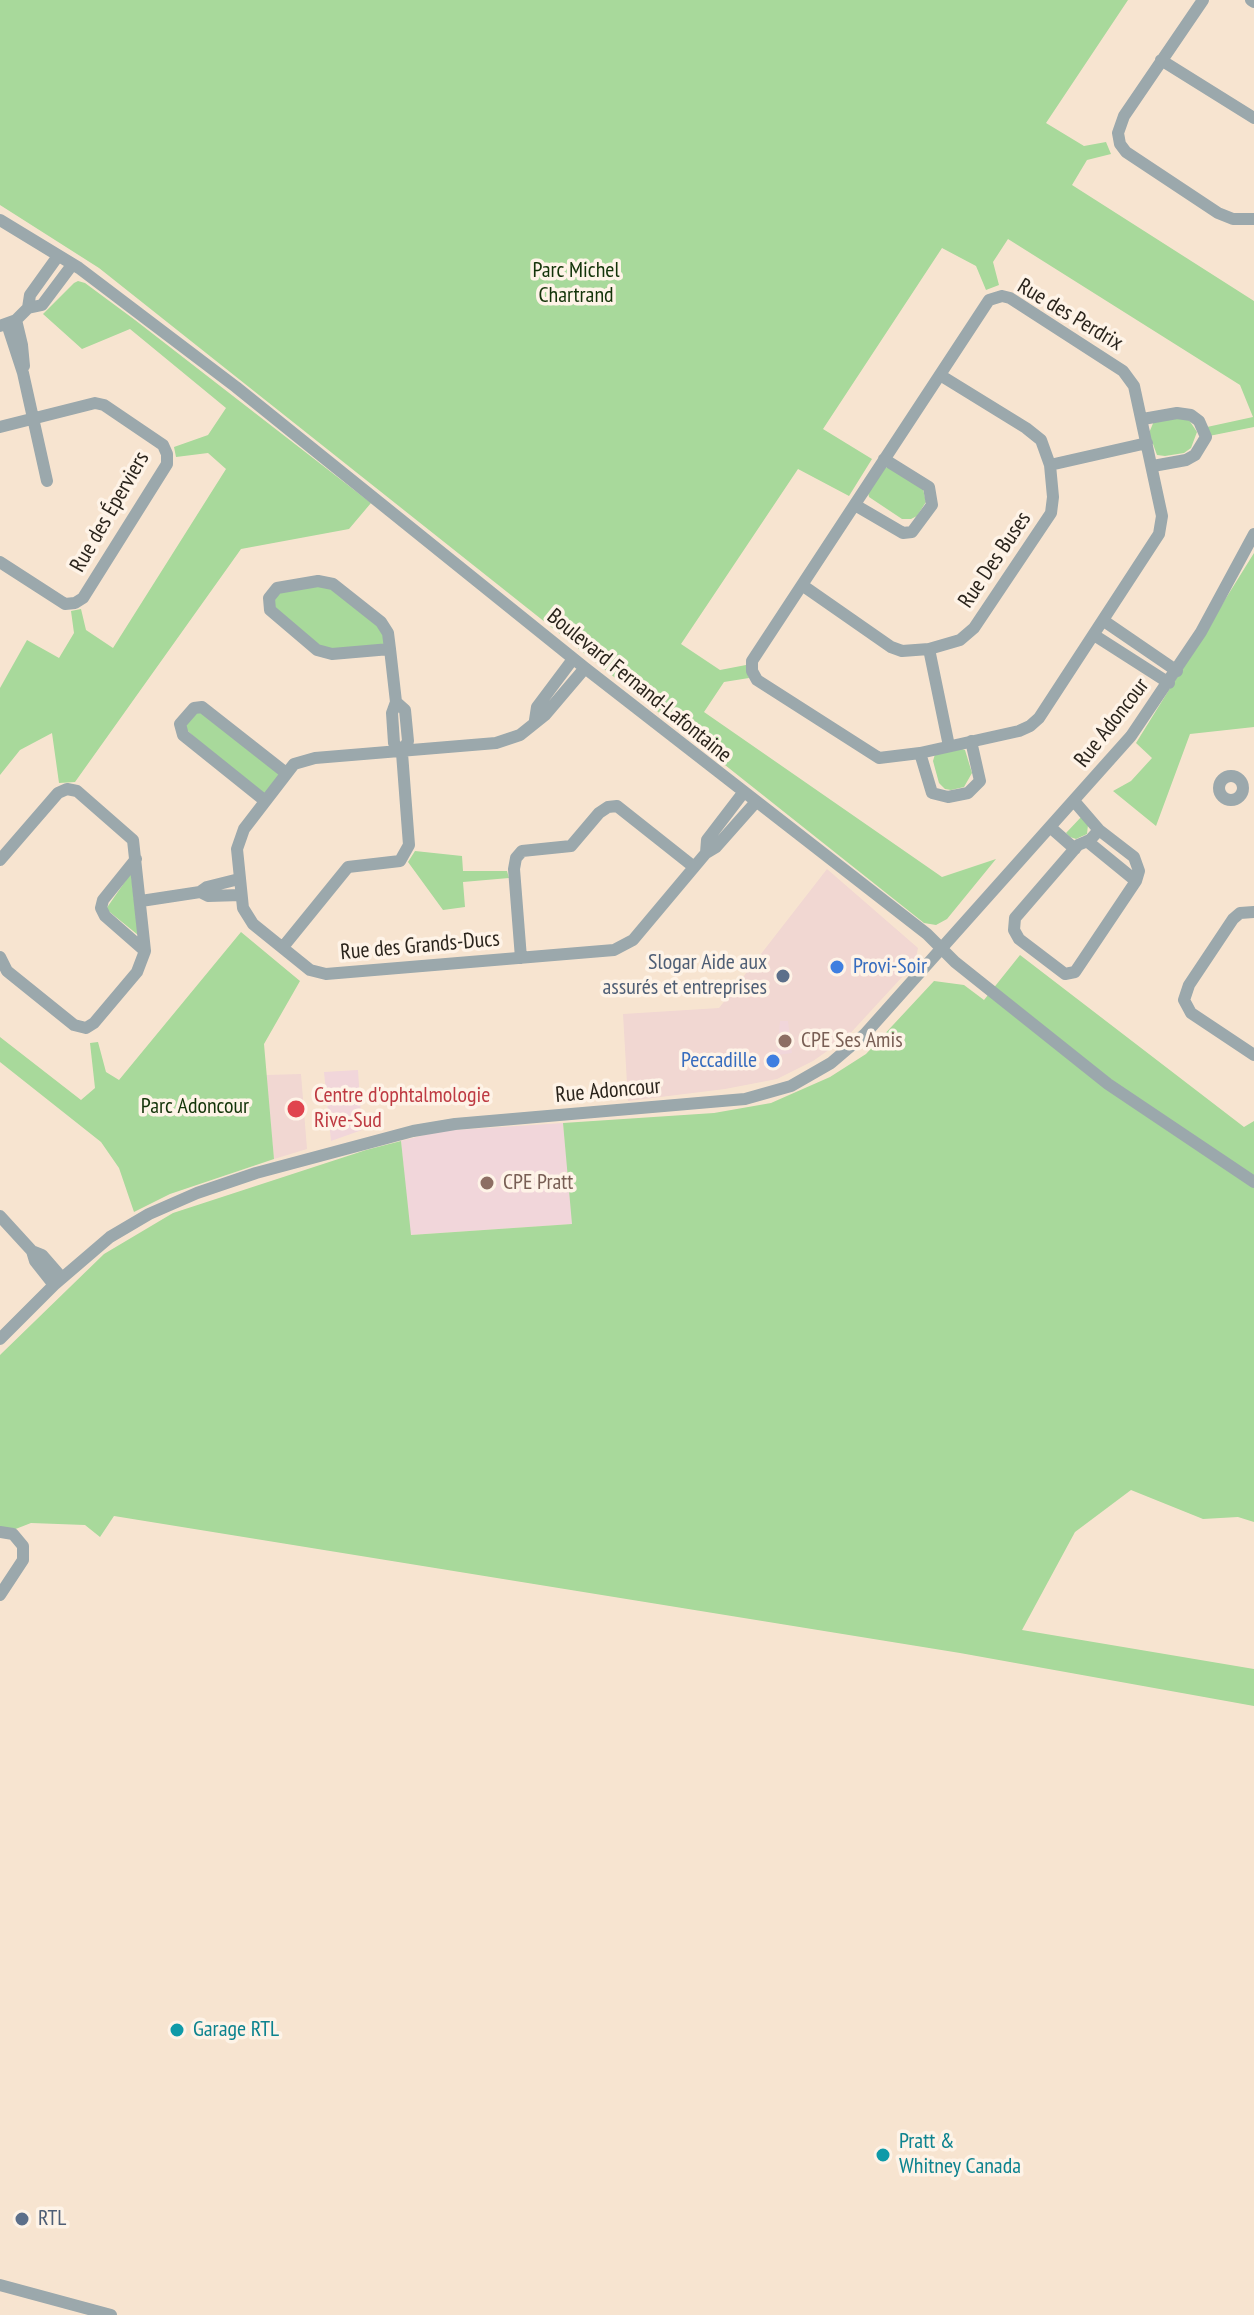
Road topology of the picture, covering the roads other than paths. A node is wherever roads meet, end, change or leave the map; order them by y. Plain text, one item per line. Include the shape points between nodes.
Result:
1 (1203, 0) edge
2 (1161, 60) junction
3 (1254, 118) edge
4 (1254, 219) edge
5 (0, 220) edge
6 (58, 256) junction
7 (72, 265) junction
8 (28, 308) junction
9 (7, 323) edge
10 (940, 375) junction
11 (33, 419) junction
12 (1143, 419) junction
13 (0, 427) edge
14 (1147, 443) junction
15 (884, 459) junction
16 (1050, 465) junction
17 (1153, 466) junction
18 (47, 481) dead end
19 (855, 505) junction
20 (1254, 534) edge
21 (0, 562) edge
22 (802, 585) junction
23 (1104, 621) junction
24 (1094, 635) junction
25 (390, 649) junction
26 (929, 649) junction
27 (573, 659) junction
28 (585, 668) junction
29 (1177, 671) junction
30 (1169, 683) junction
31 (535, 720) junction
32 (971, 741) junction
33 (949, 746) junction
34 (402, 753) junction
35 (920, 753) junction
36 (286, 773) junction
37 (743, 793) junction
38 (264, 800) junction
39 (1074, 801) junction
40 (755, 803) junction
41 (1050, 827) junction
42 (1099, 830) junction
43 (1087, 841) junction
44 (1075, 849) junction
45 (706, 853) junction
46 (136, 859) junction
47 (0, 860) edge
48 (694, 867) junction
49 (239, 879) junction
50 (1136, 881) junction
51 (200, 892) junction
52 (241, 895) junction
53 (141, 901) junction
54 (1254, 912) edge
55 (283, 947) junction
56 (942, 949) junction
57 (145, 951) junction
58 (0, 957) edge
59 (521, 958) junction
60 (1254, 1055) edge
61 (1254, 1182) edge
62 (0, 1216) edge
63 (58, 1282) junction
64 (0, 1339) edge
65 (0, 1532) edge
66 (0, 1595) edge
67 (0, 2285) edge
68 (111, 2315) edge

1 - 2 street
2 - 3 street
2 - 4 street via 1124,116 1120,144 1218,213
5 - 6 street, Boulevard Fernand-Lafontaine
6 - 7 street, Boulevard Fernand-Lafontaine
6 - 8 street via 30,295
7 - 8 street via 42,305
7 - 27 street, Boulevard Fernand-Lafontaine via 236,387
8 - 9 street
9 - 11 street
10 - 12 street, Rue des Perdrix via 989,300 1002,296 1123,371 1134,386
10 - 15 street, Rue des Perdrix
10 - 16 street, Rue Des Buses via 1041,440
11 - 13 street, Rue des Éperviers
11 - 18 street
11 - 21 street, Rue des Éperviers via 104,405 163,445 167,464 75,603 65,604
12 - 14 street, Rue des Perdrix
12 - 17 street via 1191,415 1206,437 1186,460
14 - 16 street
14 - 17 street, Rue des Perdrix
15 - 19 street, Rue des Perdrix
15 - 19 street via 929,487 932,505 912,532 903,533
16 - 26 street, Rue Des Buses via 1051,513 968,635
17 - 23 street, Rue des Perdrix via 1162,516 1159,534
19 - 22 street, Rue des Perdrix
20 - 29 street, Rue Adoncour
22 - 26 street, Rue Des Buses via 891,647
22 - 35 street, Rue des Perdrix via 752,661 757,680 874,756
23 - 24 street, Rue des Perdrix
23 - 29 street
24 - 30 street
24 - 32 street, Rue des Perdrix via 1030,726
25 - 25 street via 381,622 333,584 318,581 277,588 269,598 270,610 317,650 332,654
25 - 34 street via 396,702 405,710 407,726
26 - 33 street
27 - 28 street, Boulevard Fernand-Lafontaine
27 - 31 street, Rue des Grands-Ducs via 537,707
28 - 31 street, Rue des Grands-Ducs
28 - 37 street, Boulevard Fernand-Lafontaine
29 - 30 street, Rue Adoncour
30 - 39 street, Rue Adoncour
31 - 34 street, Rue des Grands-Ducs via 520,735 496,743
32 - 33 street, Rue des Perdrix
32 - 35 street via 980,781 968,793 932,793
33 - 35 street, Rue des Perdrix
34 - 36 street, Rue des Grands-Ducs via 315,758 294,764
34 - 55 street via 409,845 400,861 348,867
36 - 38 street, Rue des Grands-Ducs
36 - 38 street via 202,707 194,708 180,724 183,735
37 - 40 street, Boulevard Fernand-Lafontaine
37 - 45 street, Rue des Grands-Ducs via 707,840
38 - 49 street, Rue des Grands-Ducs via 237,849
39 - 41 street, Rue Adoncour
39 - 42 street
40 - 45 street, Rue des Grands-Ducs
40 - 56 street, Boulevard Fernand-Lafontaine
41 - 44 street
41 - 56 street, Rue Adoncour
42 - 43 street
42 - 50 street via 1134,857
43 - 44 street
43 - 50 street
44 - 50 street via 1018,913 1013,926 1019,939 1063,973 1075,972
45 - 48 street, Rue des Grands-Ducs
46 - 47 street via 128,832 77,791 67,789
46 - 53 street
46 - 57 street via 101,908
48 - 59 street, Rue des Grands-Ducs via 622,948
48 - 59 street via 617,806 599,813 571,846 522,851 514,869
49 - 51 street
49 - 52 street, Rue des Grands-Ducs
51 - 52 street
51 - 53 street
52 - 55 street, Rue des Grands-Ducs via 253,924
53 - 57 street
54 - 60 street via 1233,919 1184,1000 1191,1013
55 - 59 street, Rue des Grands-Ducs via 310,970 326,974
56 - 61 street, Boulevard Fernand-Lafontaine via 1115,1090
56 - 63 street, Rue Adoncour via 865,1034 831,1063 791,1086 745,1099 413,1131 256,1173 170,1204 110,1237
57 - 58 street via 137,972 86,1028 74,1025 7,971
62 - 63 street
63 - 64 street, Rue Adoncour
65 - 66 street via 13,1534 23,1546 23,1560
67 - 68 street

